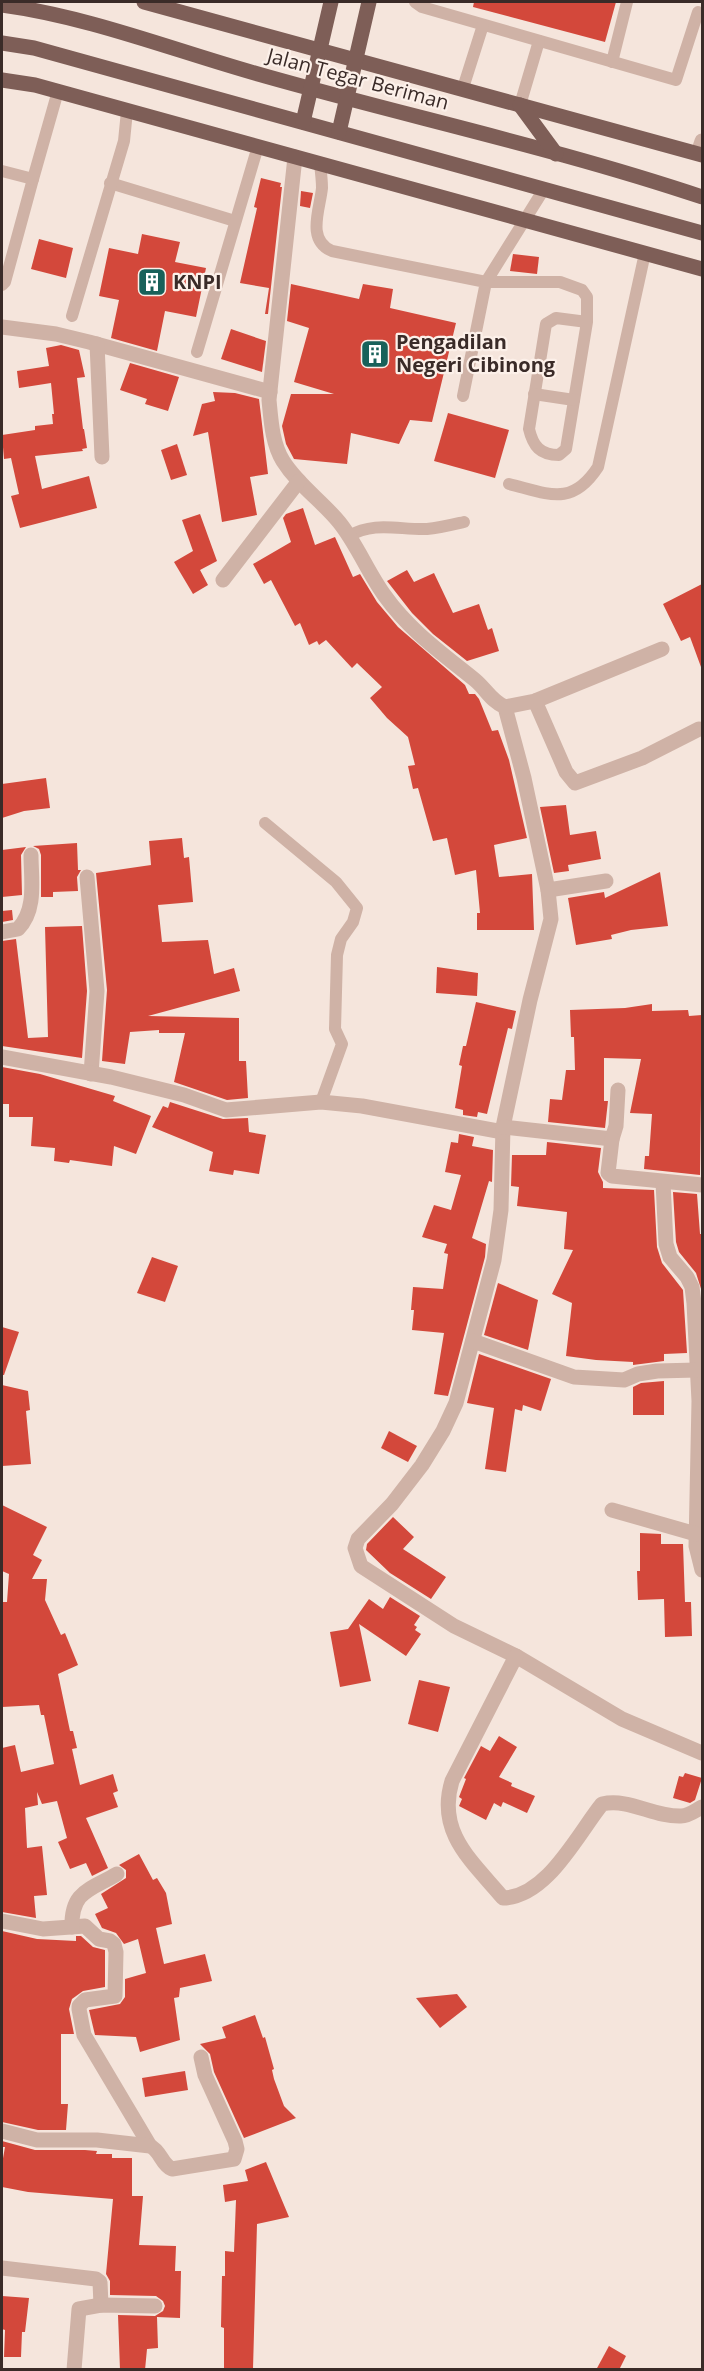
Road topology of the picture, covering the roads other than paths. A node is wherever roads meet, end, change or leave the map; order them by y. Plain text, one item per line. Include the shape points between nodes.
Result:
1 (331, 2) edge
2 (369, 2) edge
3 (415, 2) edge
4 (627, 2) edge
5 (154, 3) edge
6 (2, 5) edge
7 (698, 12) dead end
8 (483, 25) junction
9 (539, 41) junction
10 (2, 43) edge
11 (320, 50) junction
12 (356, 59) junction
13 (612, 62) junction
14 (2, 80) edge
15 (311, 88) junction
16 (463, 88) junction
17 (58, 91) junction
18 (348, 98) junction
19 (520, 105) junction
20 (127, 111) junction
21 (303, 122) junction
22 (339, 132) junction
23 (258, 146) junction
24 (701, 150) edge
25 (556, 154) junction
26 (295, 157) junction
27 (320, 164) junction
28 (2, 171) edge
29 (33, 179) junction
30 (110, 183) junction
31 (544, 189) junction
32 (702, 197) edge
33 (527, 220) junction
34 (235, 221) junction
35 (702, 233) edge
36 (645, 253) junction
37 (702, 268) edge
38 (486, 282) junction
39 (2, 285) edge
40 (72, 316) dead end
41 (587, 322) junction
42 (2, 327) edge
43 (98, 344) junction
44 (197, 352) dead end
45 (270, 392) junction
46 (534, 394) junction
47 (463, 396) dead end
48 (574, 400) junction
49 (102, 457) dead end
50 (299, 481) junction
51 (509, 484) dead end
52 (464, 522) dead end
53 (349, 536) junction
54 (223, 580) dead end
55 (662, 649) dead end
56 (535, 701) junction
57 (505, 707) junction
58 (699, 729) dead end
59 (265, 823) dead end
60 (31, 855) dead end
61 (87, 877) dead end
62 (606, 881) dead end
63 (548, 890) junction
64 (2, 932) edge
65 (2, 1057) edge
66 (91, 1074) junction
67 (618, 1090) dead end
68 (313, 1103) junction
69 (503, 1130) junction
70 (612, 1138) junction
71 (663, 1182) junction
72 (702, 1185) edge
73 (473, 1341) junction
74 (697, 1370) junction
75 (701, 1410) edge
76 (612, 1510) dead end
77 (696, 1534) junction
78 (702, 1570) edge
79 (516, 1656) junction
80 (702, 1753) edge
81 (702, 1807) edge
82 (117, 1874) dead end
83 (2, 1921) edge
84 (72, 1927) junction
85 (201, 2057) dead end
86 (2, 2131) edge
87 (150, 2146) junction
88 (2, 2268) edge
89 (101, 2305) junction
90 (155, 2306) dead end
91 (74, 2370) edge

1 - 11 main road
2 - 12 main road
3 - 8 lane via 422,8
4 - 13 lane
5 - 11 main road, Jalan Tegar Beriman
6 - 15 main road, Jalan Tegar Beriman via 92,25
7 - 13 lane via 678,80
8 - 9 lane
8 - 16 lane
9 - 13 lane
9 - 19 lane
10 - 21 main road via 34,48
11 - 12 main road, Jalan Tegar Beriman
11 - 15 main road
12 - 16 main road, Jalan Tegar Beriman
12 - 18 main road
14 - 17 main road
15 - 18 main road, Jalan Tegar Beriman
15 - 21 main road
16 - 19 main road, Jalan Tegar Beriman
17 - 20 main road
17 - 29 lane
18 - 22 main road
18 - 25 main road, Jalan Tegar Beriman
19 - 24 main road, Jalan Tegar Beriman
19 - 25 main road
20 - 23 main road
20 - 30 lane via 124,141
21 - 22 main road
22 - 31 main road
23 - 26 main road
23 - 34 lane
25 - 32 main road, Jalan Tegar Beriman
26 - 27 main road
26 - 45 street
27 - 33 main road
27 - 38 lane via 322,186 316,230 324,248
28 - 29 lane
29 - 39 lane
30 - 34 lane
30 - 40 lane
31 - 33 lane
31 - 35 main road
33 - 36 main road
33 - 38 lane
34 - 44 lane
36 - 37 main road
36 - 51 lane via 598,467 588,483 555,496
38 - 41 lane via 560,282 573,286 587,297
38 - 47 lane
41 - 46 lane via 556,318 546,324
41 - 48 lane
42 - 43 street
43 - 45 street
43 - 49 street
45 - 50 street via 277,446
46 - 48 lane
46 - 48 lane via 529,429 532,441 549,455 566,449
50 - 53 street
50 - 54 street
52 - 53 lane via 426,529 377,526
53 - 57 street via 385,596 402,616 424,640 481,685 495,703
55 - 56 street
56 - 57 street
56 - 58 street via 566,772 575,783 642,758
57 - 63 street
59 - 68 lane via 336,882 357,908 337,956 335,1029 342,1044
60 - 64 street via 28,915 18,929
61 - 66 street via 97,991
62 - 63 street
63 - 69 street via 551,919
65 - 66 street
66 - 68 street via 184,1095 226,1110
67 - 70 street
68 - 69 street via 362,1106
69 - 70 street
69 - 73 street via 496,1250
70 - 71 street via 608,1173
71 - 72 street
71 - 74 street via 666,1244 670,1257 692,1287
73 - 74 street via 590,1380 624,1380 657,1371
73 - 79 street via 456,1403 442,1431 422,1465 358,1539 355,1548 361,1566 454,1626
74 - 75 street
75 - 77 street
76 - 77 street
77 - 78 street
79 - 80 street via 622,1719
79 - 81 street via 447,1798 456,1841 503,1898 521,1896 554,1869 602,1804 619,1802 681,1816
82 - 84 street via 79,1896 73,1905
83 - 84 street via 44,1929
84 - 87 street via 85,1926 99,1939 114,1944 115,1996 85,2000 79,2006 84,2035
85 - 87 street via 205,2075 235,2141 236,2156 172,2169
86 - 87 street via 38,2140 97,2140
88 - 89 street via 96,2279 100,2282
89 - 90 street
89 - 91 street via 79,2309

